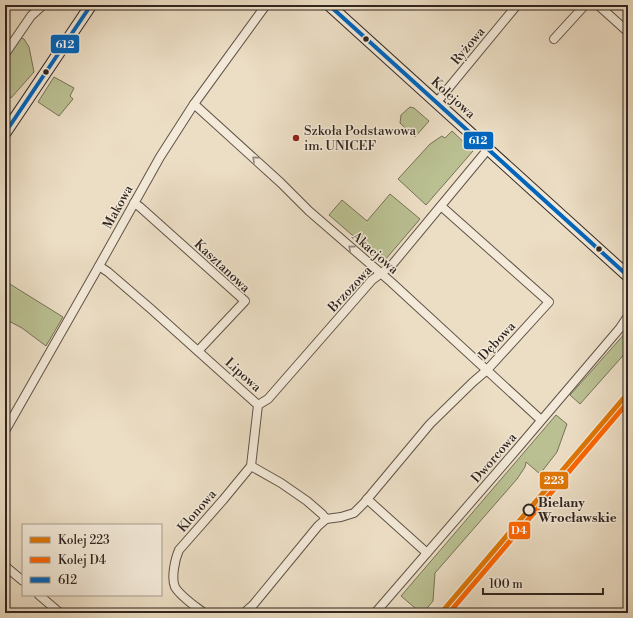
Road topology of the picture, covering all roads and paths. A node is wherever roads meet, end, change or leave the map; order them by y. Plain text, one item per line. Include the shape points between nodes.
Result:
1 (43, 5) edge
2 (91, 5) edge
3 (266, 5) edge
4 (329, 5) edge
5 (517, 5) edge
6 (585, 5) edge
7 (598, 5) edge
8 (628, 32) edge
9 (554, 39) dead end
10 (5, 54) edge
11 (437, 102) junction
12 (194, 104) junction
13 (5, 133) edge
14 (488, 149) junction
15 (134, 203) junction
16 (441, 206) junction
17 (99, 266) junction
18 (380, 273) junction
19 (628, 276) edge
20 (628, 316) edge
21 (198, 351) junction
22 (487, 370) junction
23 (258, 405) junction
24 (541, 420) junction
25 (5, 430) edge
26 (251, 466) junction
27 (365, 501) junction
28 (326, 519) junction
29 (427, 553) junction
30 (5, 566) edge
31 (22, 580) edge
32 (40, 596) edge
33 (60, 613) edge
34 (204, 613) edge
35 (244, 613) edge
36 (375, 613) edge

1 - 10 street via 31,16
2 - 13 street
3 - 12 street, Makowa
4 - 11 street, Kolejowa
5 - 11 street, Ryżowa
6 - 9 street
7 - 8 street
11 - 14 street, Kolejowa
12 - 15 street, Makowa
18 -> 12 street, Akacjowa
14 - 16 street, Brzozowa
14 - 19 street, Kolejowa
15 - 17 street, Makowa
15 - 21 street, Kasztanowa via 245,301
16 - 18 street, Brzozowa via 391,266
16 - 22 street, Dębowa via 549,302
17 - 21 street, Lipowa
17 - 25 street, Makowa
18 - 22 street, Akacjowa
18 - 23 street, Brzozowa via 268,399
20 - 24 street, Dworcowa
21 - 23 street, Lipowa
22 - 24 street, Akacjowa
22 - 27 street, Dębowa via 430,424
23 - 26 street, Lipowa
24 - 29 street, Dworcowa
26 - 28 street via 282,483
26 - 34 street, Klonowa via 175,557 175,586
27 - 28 street via 354,513
27 - 29 street
28 - 35 street via 253,606
29 - 36 street, Dworcowa
30 - 31 street
32 - 33 street

